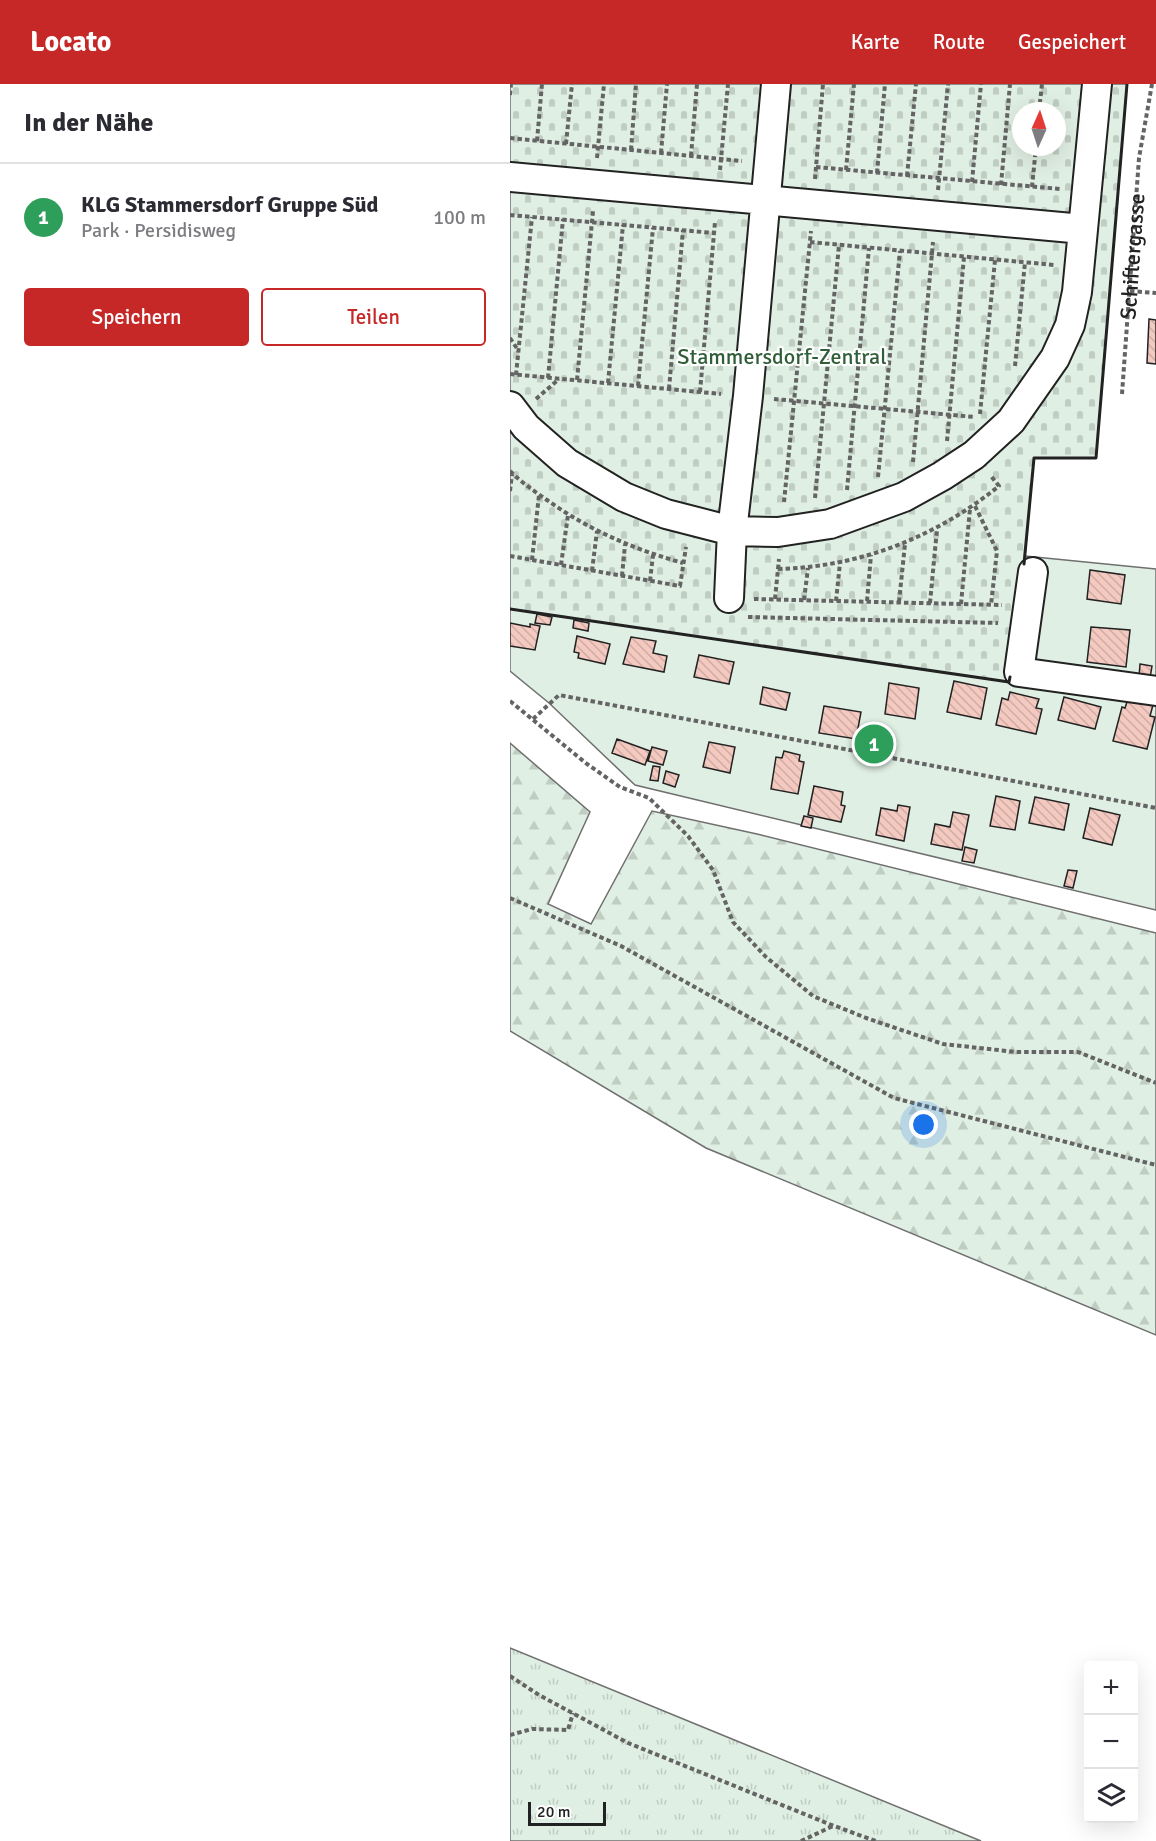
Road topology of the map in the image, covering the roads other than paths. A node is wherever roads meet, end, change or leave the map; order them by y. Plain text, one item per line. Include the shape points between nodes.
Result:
1 (776, 84) edge
2 (1097, 84) edge
3 (510, 177) edge
4 (766, 201) junction
5 (1070, 228) junction
6 (510, 406) edge
7 (732, 531) junction
8 (1033, 572) dead end
9 (733, 598) road end
10 (1156, 691) edge

1 - 4 street
2 - 5 street via 1086,192
3 - 4 street
4 - 5 street
4 - 7 street
5 - 7 street via 1077,292 1070,325 1055,358 1011,421 975,455 904,497 830,524 782,532
6 - 7 street via 526,427 567,463 624,497 666,514
7 - 9 street
8 - 10 street via 1019,672

